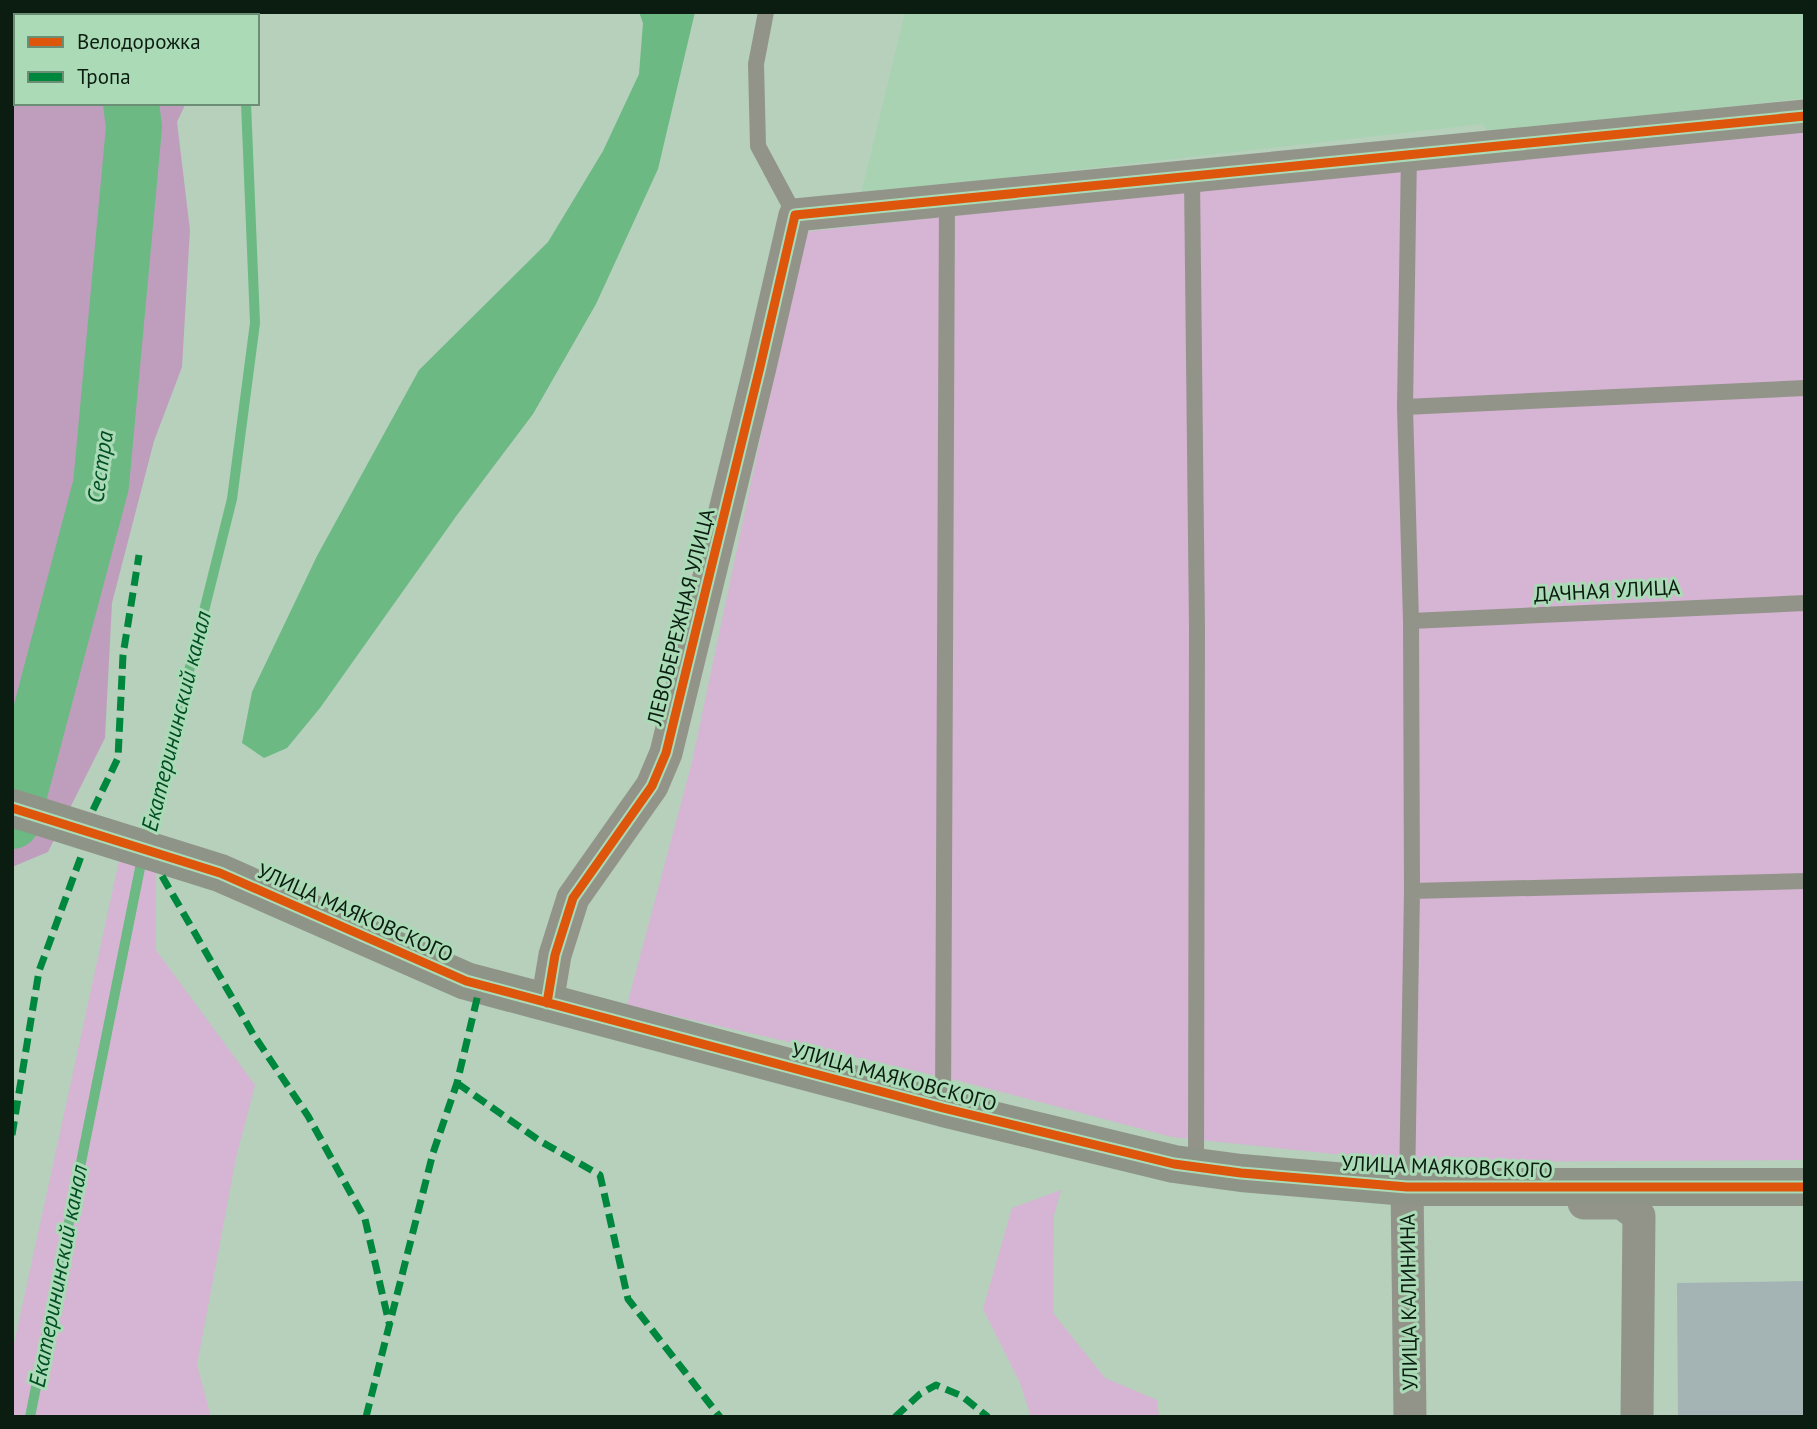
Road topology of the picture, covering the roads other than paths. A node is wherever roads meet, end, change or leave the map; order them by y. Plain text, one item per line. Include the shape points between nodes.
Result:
1 (765, 12) edge
2 (1805, 116) edge
3 (1409, 153) junction
4 (1192, 178) junction
5 (947, 201) junction
6 (795, 215) junction
7 (1805, 388) edge
8 (1405, 407) junction
9 (1805, 603) edge
10 (1411, 621) junction
11 (12, 807) edge
12 (1805, 881) edge
13 (1412, 891) junction
14 (547, 1003) junction
15 (943, 1108) junction
16 (1196, 1167) junction
17 (1407, 1187) junction
18 (1458, 1187) junction
19 (1805, 1187) edge
20 (1410, 1417) edge
21 (1637, 1417) edge

1 - 6 lane via 756,64 758,146
2 - 3 street
3 - 4 street
3 - 8 lane
4 - 5 street
4 - 16 lane
5 - 6 street
5 - 15 lane
6 - 14 street, ЛЕВОБЕРЕЖНАЯ УЛИЦА via 666,753 652,786 573,898 555,955
7 - 8 lane
8 - 10 lane
9 - 10 lane, ДАЧНАЯ УЛИЦА
10 - 13 lane
11 - 14 street, УЛИЦА МАЯКОВСКОГО via 220,873 466,981
12 - 13 lane
13 - 17 lane
14 - 15 street, УЛИЦА МАЯКОВСКОГО
15 - 16 street, УЛИЦА МАЯКОВСКОГО via 1107,1150
16 - 17 street, УЛИЦА МАЯКОВСКОГО
17 - 18 street, УЛИЦА МАЯКОВСКОГО
17 - 20 street, УЛИЦА КАЛИНИНА
18 - 19 street, УЛИЦА МАЯКОВСКОГО
18 - 21 street via 1501,1202 1622,1203 1639,1216

